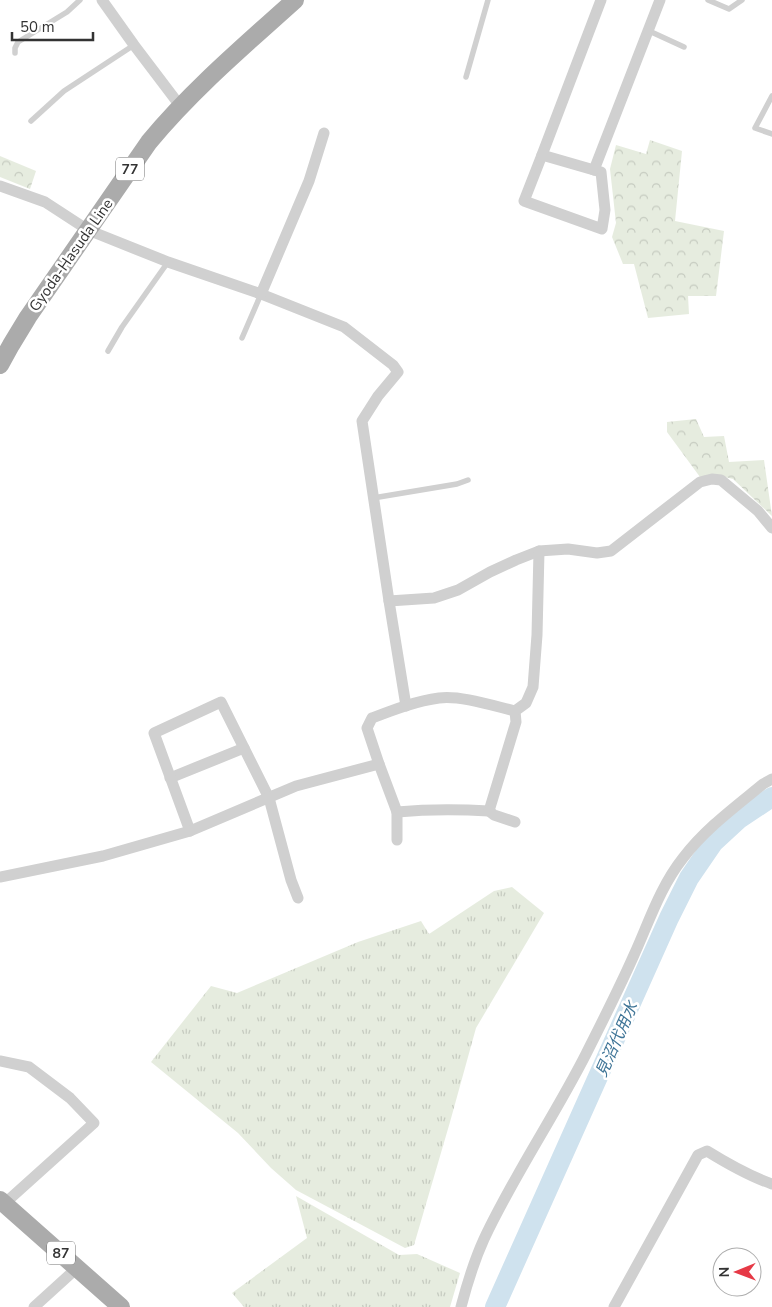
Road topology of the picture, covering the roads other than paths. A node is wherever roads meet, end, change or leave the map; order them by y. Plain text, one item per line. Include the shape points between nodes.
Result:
1 (80, 0) edge
2 (102, 0) edge
3 (295, 0) edge
4 (488, 0) edge
5 (601, 0) edge
6 (660, 0) edge
7 (708, 0) edge
8 (742, 0) edge
9 (647, 30) junction
10 (134, 45) junction
11 (684, 47) dead end
12 (15, 53) dead end
13 (466, 76) dead end
14 (772, 96) edge
15 (181, 107) junction
16 (31, 121) dead end
17 (324, 133) dead end
18 (772, 134) edge
19 (542, 155) junction
20 (594, 170) junction
21 (0, 186) edge
22 (88, 230) junction
23 (168, 262) junction
24 (261, 294) junction
25 (242, 338) dead end
26 (108, 351) dead end
27 (0, 365) edge
28 (468, 480) dead end
29 (374, 498) junction
30 (772, 528) edge
31 (540, 551) junction
32 (389, 601) junction
33 (406, 706) junction
34 (515, 711) junction
35 (244, 748) junction
36 (379, 764) junction
37 (170, 778) junction
38 (772, 779) edge
39 (269, 798) junction
40 (489, 810) junction
41 (397, 812) junction
42 (515, 822) dead end
43 (190, 831) junction
44 (397, 840) dead end
45 (0, 877) edge
46 (298, 898) dead end
47 (0, 1062) edge
48 (772, 1184) edge
49 (2, 1202) edge
50 (77, 1268) junction
51 (34, 1307) edge
52 (121, 1307) edge
53 (461, 1307) edge
54 (614, 1307) edge

1 - 12 lane via 18,42
2 - 10 street
3 - 15 main road, Gyoda-Hasuda Line / 77
4 - 13 lane
5 - 19 street
6 - 9 street
7 - 8 lane via 729,9
9 - 11 lane
9 - 20 street
10 - 15 street
10 - 16 lane via 64,91
14 - 18 lane via 755,128
15 - 22 main road, Gyoda-Hasuda Line / 77 via 162,126
17 - 24 street via 309,182
19 - 20 street
19 - 20 street via 524,202 602,229 605,210 601,172
21 - 22 street via 45,202
22 - 23 street
22 - 27 main road, Gyoda-Hasuda Line / 77 via 28,316
23 - 24 street
23 - 26 lane
24 - 25 lane
24 - 29 street via 344,327 398,372 362,421
28 - 29 lane
29 - 32 street
30 - 31 street via 758,511 721,480 712,479 700,482 611,551
31 - 32 street via 434,598
31 - 34 street via 533,687 526,703
32 - 33 street
33 - 34 street via 439,698 456,698
33 - 36 street via 372,718 367,728
34 - 40 street via 516,722
35 - 37 street
35 - 37 street via 222,702 154,733
35 - 39 street
36 - 39 street via 296,786
36 - 41 street
37 - 43 street
38 - 53 street via 716,823 682,858 659,895 586,1055 514,1181 484,1241
39 - 43 street
39 - 46 street
40 - 41 street
40 - 42 street
41 - 44 street
43 - 45 street via 103,856
47 - 49 street via 29,1067 70,1098 94,1124
48 - 54 street via 707,1151 698,1155
49 - 50 main road, 87
50 - 51 street
50 - 52 main road, 87

